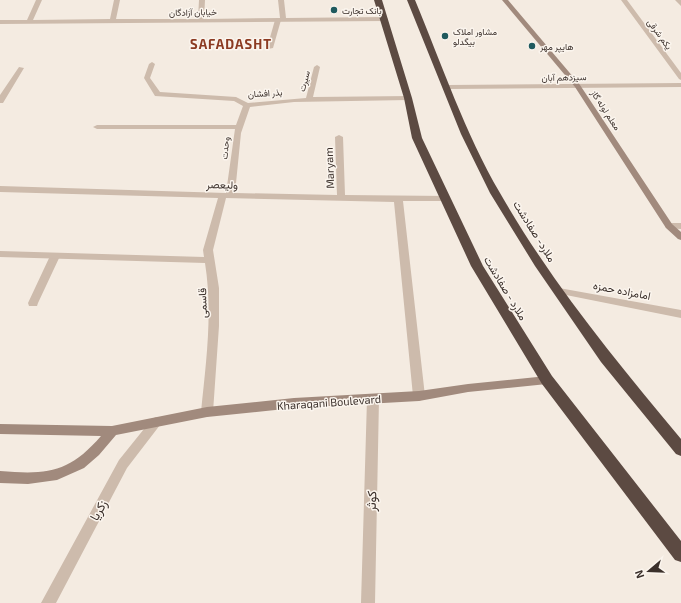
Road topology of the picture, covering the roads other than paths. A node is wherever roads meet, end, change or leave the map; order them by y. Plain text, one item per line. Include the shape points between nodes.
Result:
1 (39, 0) edge
2 (116, 0) edge
3 (202, 0) edge
4 (281, 0) edge
5 (378, 0) edge
6 (412, 0) edge
7 (505, 0) edge
8 (624, 0) edge
9 (678, 0) edge
10 (681, 4) edge
11 (385, 19) junction
12 (281, 20) junction
13 (201, 21) junction
14 (0, 22) edge
15 (29, 22) junction
16 (112, 22) junction
17 (270, 48) dead end
18 (152, 64) dead end
19 (317, 67) dead end
20 (20, 68) dead end
21 (681, 78) edge
22 (681, 85) edge
23 (578, 86) junction
24 (448, 87) junction
25 (408, 98) junction
26 (0, 100) edge
27 (309, 100) junction
28 (247, 105) junction
29 (97, 127) dead end
30 (239, 127) junction
31 (340, 137) dead end
32 (0, 189) edge
33 (227, 196) junction
34 (341, 198) junction
35 (444, 198) junction
36 (398, 199) junction
37 (669, 226) junction
38 (681, 226) edge
39 (681, 237) edge
40 (0, 254) edge
41 (55, 256) junction
42 (210, 260) junction
43 (559, 291) junction
44 (33, 303) dead end
45 (681, 314) edge
46 (547, 380) junction
47 (419, 396) junction
48 (373, 399) junction
49 (207, 412) junction
50 (156, 422) junction
51 (0, 429) edge
52 (112, 431) junction
53 (681, 450) edge
54 (0, 477) edge
55 (681, 554) edge
56 (48, 603) edge
57 (368, 603) edge

1 - 15 street
2 - 16 street
3 - 13 street
4 - 12 street
5 - 11 highway, ملارد - صفادشت
6 - 24 highway, ملارد- صفادشت
7 - 23 street, معلم لوله گاز
8 - 21 street, یکم شرقی
9 - 10 street
11 - 12 street, خیابان آزادگان
11 - 25 highway, ملارد - صفادشت
12 - 13 street, خیابان آزادگان
12 - 17 street
13 - 16 street, خیابان آزادگان
14 - 15 street, خیابان آزادگان
15 - 16 street, خیابان آزادگان
18 - 28 street, بذر افشان via 147,78 158,94 236,99
19 - 27 street, سیرت
20 - 26 street
22 - 23 street, سیزدهم آبان
23 - 24 street, سیزدهم آبان
23 - 37 street, معلم لوله گاز
24 - 43 highway, ملارد- صفادشت via 466,134 495,193
25 - 27 street, بذر افشان
25 - 35 highway, ملارد - صفادشت via 416,138
27 - 28 street, بذر افشان
28 - 30 street, وحدت
29 - 30 street
30 - 33 street, وحدت
31 - 34 street, Maryam
32 - 33 street, ولیعصر
33 - 34 street, ولیعصر
33 - 42 street, قاسمی via 208,250
34 - 36 street, ولیعصر
35 - 36 street, ولیعصر
35 - 46 highway, ملارد - صفادشت via 477,266
36 - 47 street
37 - 38 street
37 - 39 street, معلم لوله گاز
40 - 41 street
41 - 42 street
41 - 44 street
42 - 49 street, قاسمی via 214,288 214,326
43 - 45 street, امامزاده حمزه
43 - 53 highway, ملارد- صفادشت via 606,358
46 - 47 street, Kharaqani Boulevard
46 - 55 highway, ملارد - صفادشت
47 - 48 street, Kharaqani Boulevard
48 - 49 street, Kharaqani Boulevard via 294,403
48 - 57 street, کوثر
49 - 50 street, Kharaqani Boulevard
50 - 52 street, Kharaqani Boulevard
50 - 56 street, زکریا via 123,464
51 - 52 street, Kharaqani Boulevard
52 - 54 street via 74,468 46,478

